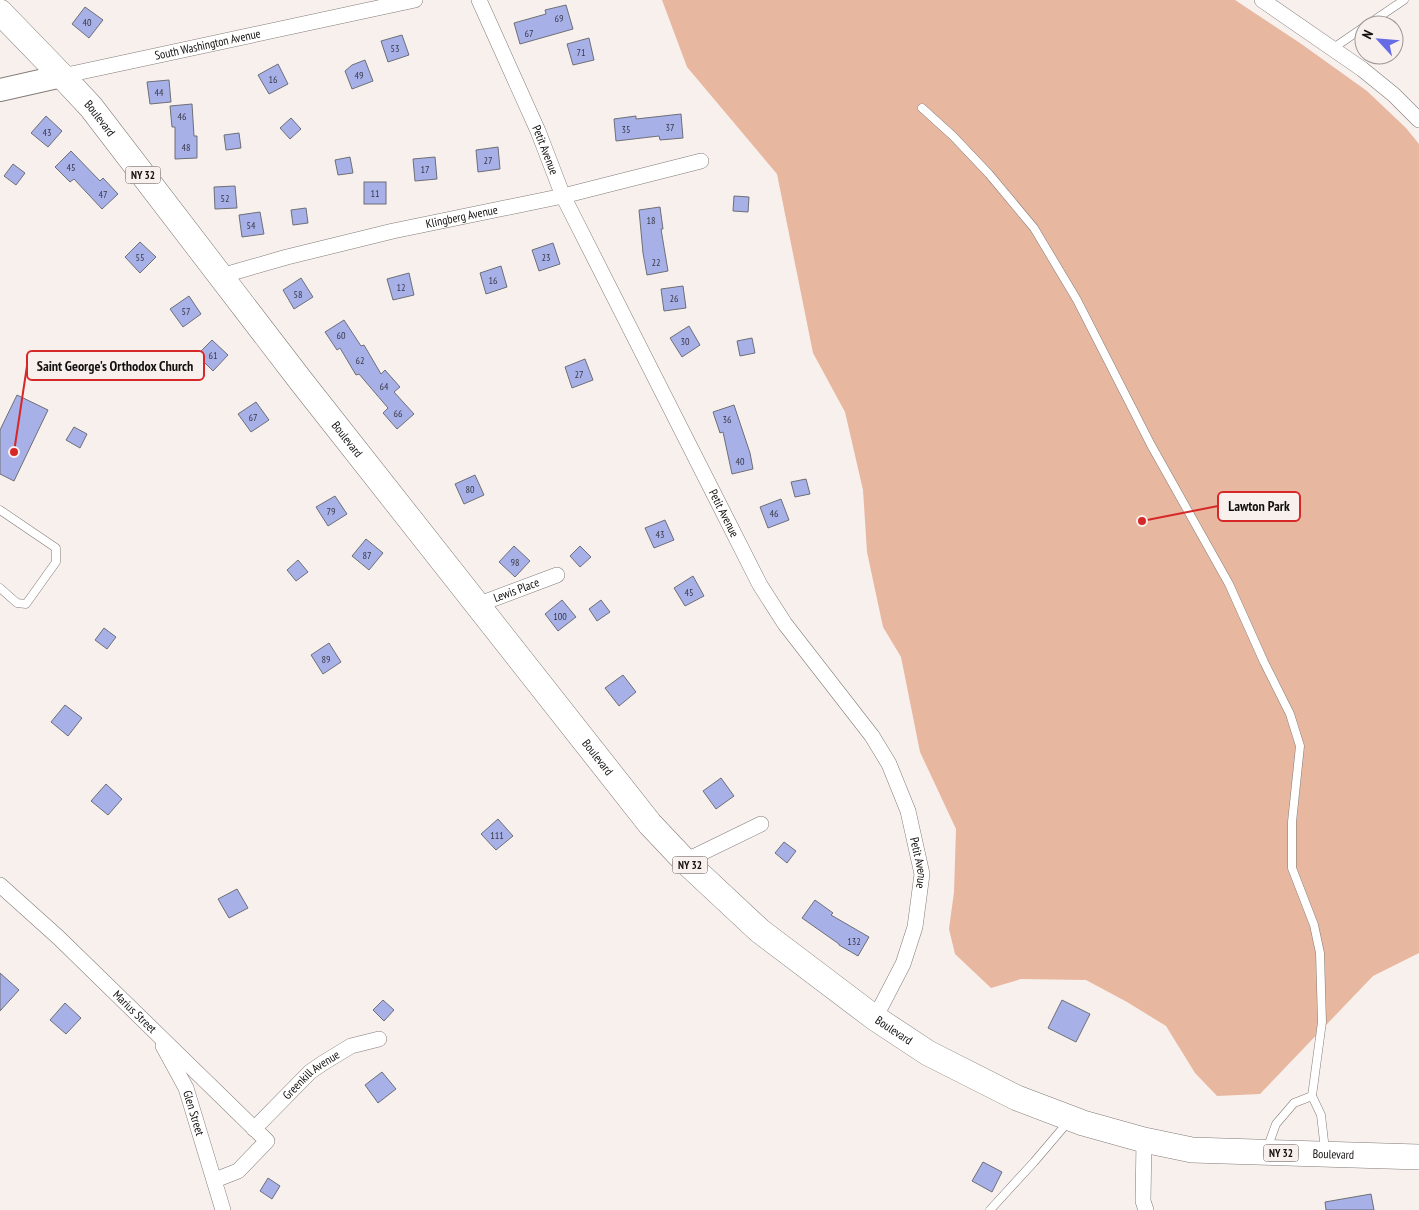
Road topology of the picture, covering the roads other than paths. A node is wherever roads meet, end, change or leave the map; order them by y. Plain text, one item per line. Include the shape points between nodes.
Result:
1 (415, 0) edge
2 (479, 0) edge
3 (1262, 0) edge
4 (1404, 0) edge
5 (0, 12) edge
6 (1382, 15) edge
7 (1354, 33) edge
8 (1332, 48) junction
9 (62, 76) junction
10 (0, 90) edge
11 (922, 108) dead end
12 (1419, 120) edge
13 (701, 161) dead end
14 (563, 196) junction
15 (221, 276) junction
16 (0, 510) edge
17 (557, 575) dead end
18 (0, 588) edge
19 (477, 605) junction
20 (761, 824) dead end
21 (684, 861) junction
22 (0, 885) edge
23 (876, 1018) junction
24 (146, 1023) junction
25 (379, 1039) dead end
26 (1312, 1096) junction
27 (1070, 1118) junction
28 (254, 1129) junction
29 (1144, 1140) junction
30 (1266, 1153) junction
31 (1326, 1154) junction
32 (1419, 1157) edge
33 (215, 1180) junction
34 (223, 1210) edge
35 (990, 1210) edge
36 (1146, 1210) edge

1 - 9 street, South Washington Avenue
2 - 14 street, Petit Avenue via 538,131
3 - 8 street
4 - 6 lane
5 - 9 main road, Boulevard / NY 32
7 - 8 lane
8 - 12 street via 1394,95
9 - 10 main road, South Washington Avenue
9 - 15 main road, Boulevard / NY 32 via 91,107
11 - 26 lane via 989,174 1039,236 1077,300 1151,445 1229,584 1290,714 1300,746 1292,822 1292,868 1314,925 1320,953 1322,1022
13 - 14 street, Klingberg Avenue
14 - 15 street, Klingberg Avenue via 393,231
14 - 23 street, Petit Avenue via 760,584 785,624 872,736 889,764 908,811 922,874 915,927 903,964
15 - 19 main road, Boulevard / NY 32
16 - 18 lane via 56,548 56,562 26,604 17,603
17 - 19 street, Lewis Place
19 - 21 main road, Boulevard / NY 32 via 650,824
20 - 21 street
21 - 23 main road, Boulevard / NY 32 via 760,931
22 - 24 street, Marius Street
23 - 27 main road, Boulevard / NY 32 via 937,1058 1016,1098
24 - 28 street, Marius Street
24 - 33 street, Glen Street via 186,1088
25 - 28 street, Greenkill Avenue via 351,1046 310,1072
26 - 30 lane via 1294,1103 1276,1124
26 - 31 lane via 1321,1115
27 - 29 main road, Boulevard / NY 32
27 - 35 lane
28 - 33 street, Marius Street via 267,1141 238,1171
29 - 30 main road, Boulevard / NY 32 via 1192,1150
29 - 36 street via 1143,1201
30 - 31 main road, Boulevard / NY 32
31 - 32 main road, Boulevard / NY 32
33 - 34 street, Glen Street

